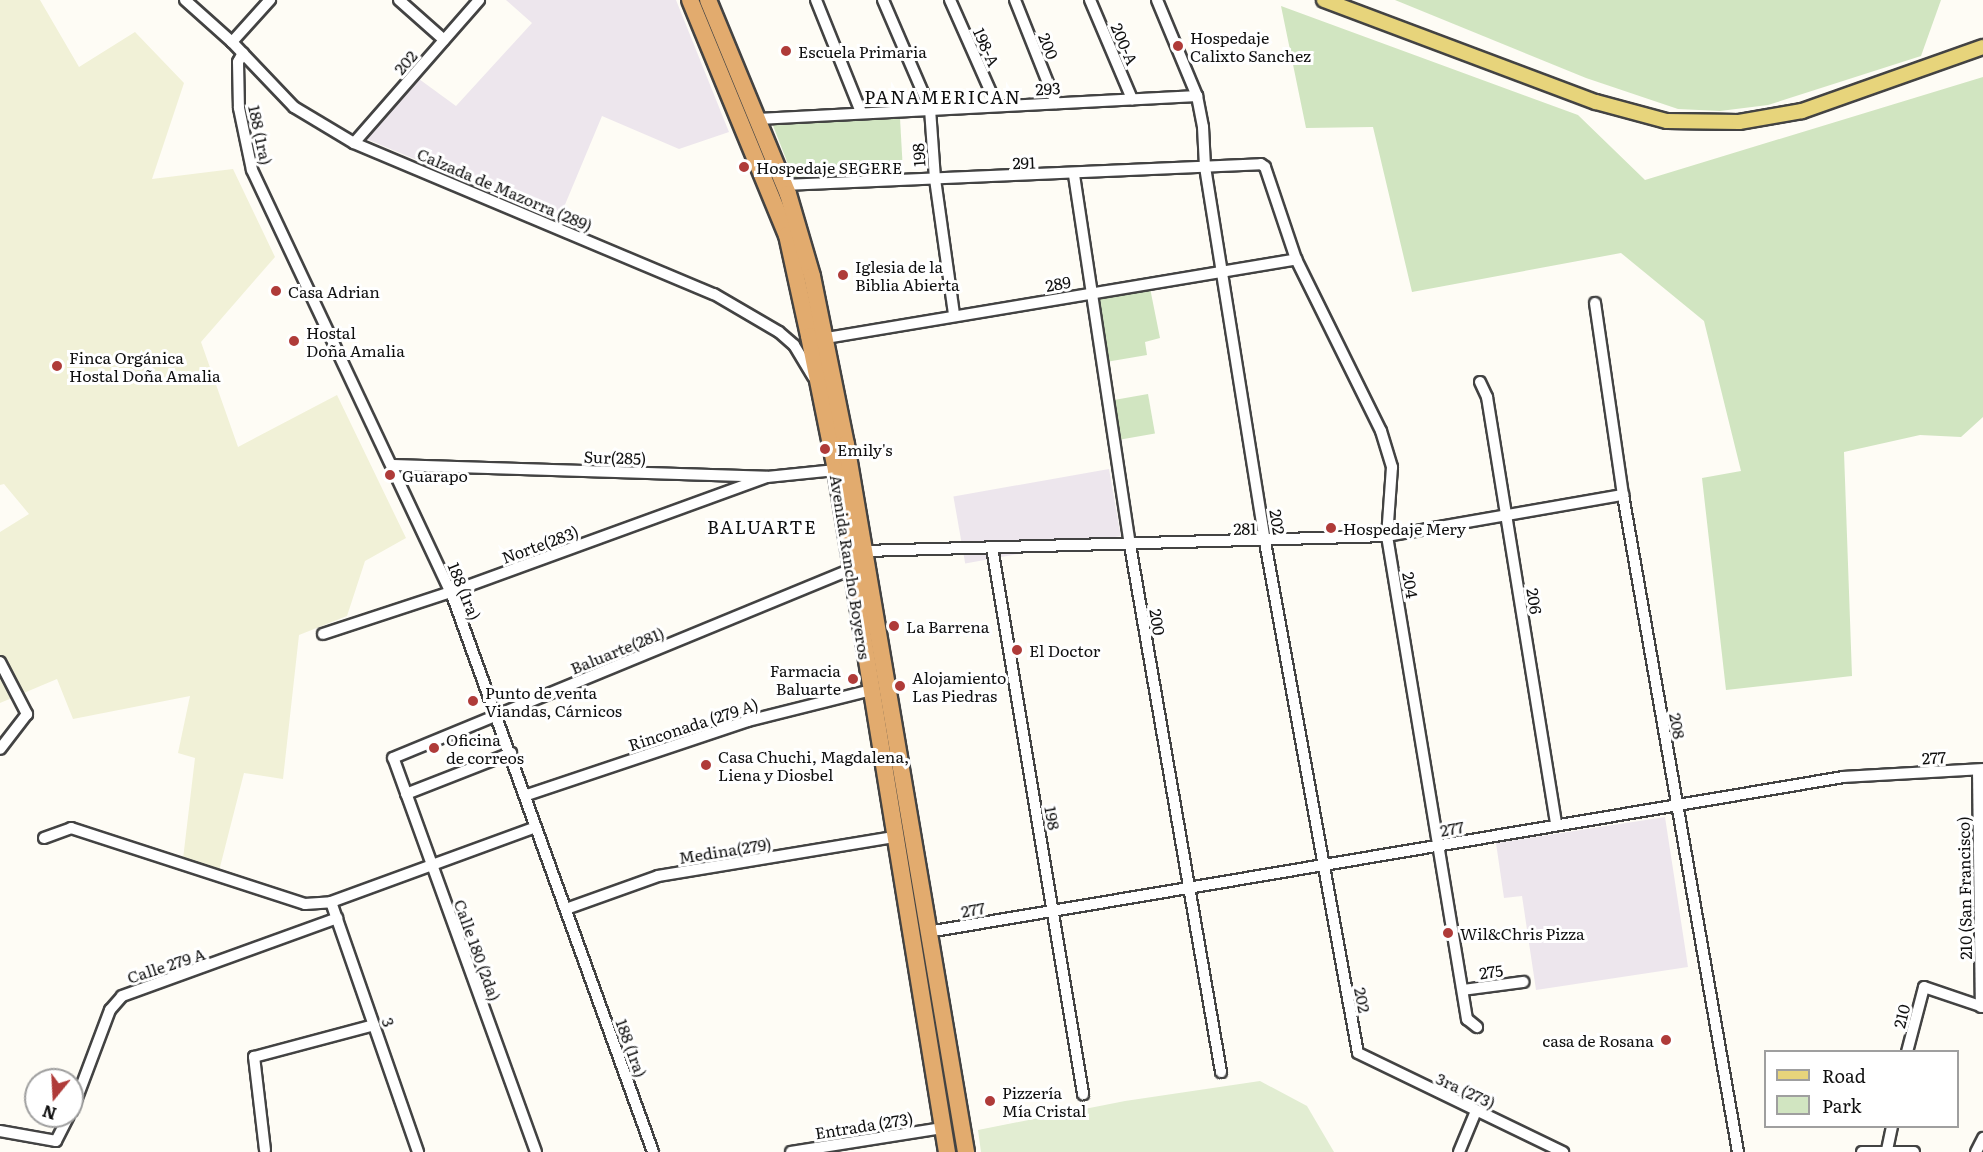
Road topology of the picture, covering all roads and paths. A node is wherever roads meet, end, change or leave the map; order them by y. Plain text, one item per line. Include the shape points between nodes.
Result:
1 (185, 0) edge
2 (270, 0) edge
3 (399, 0) edge
4 (479, 0) edge
5 (690, 0) edge
6 (708, 0) edge
7 (816, 0) edge
8 (883, 0) edge
9 (951, 0) edge
10 (1015, 0) edge
11 (1090, 0) edge
12 (1157, 0) edge
13 (1324, 0) edge
14 (444, 40) junction
15 (232, 42) junction
16 (1983, 47) edge
17 (243, 53) junction
18 (1197, 96) junction
19 (1132, 99) junction
20 (1056, 103) junction
21 (997, 106) junction
22 (930, 109) junction
23 (861, 112) junction
24 (758, 119) junction
25 (354, 143) junction
26 (1264, 166) joint
27 (1205, 167) junction
28 (1074, 175) junction
29 (935, 180) junction
30 (784, 185) junction
31 (1296, 259) junction
32 (1223, 271) junction
33 (1091, 292) junction
34 (1594, 303) dead end
35 (954, 315) junction
36 (826, 338) junction
37 (1480, 382) dead end
38 (821, 390) junction
39 (393, 465) junction
40 (836, 470) junction
41 (767, 477) junction
42 (1623, 495) junction
43 (1505, 513) junction
44 (1387, 536) junction
45 (1265, 542) junction
46 (1130, 545) junction
47 (992, 547) junction
48 (864, 550) junction
49 (852, 569) junction
50 (451, 592) junction
51 (322, 634) dead end
52 (0, 662) edge
53 (871, 690) junction
54 (496, 716) junction
55 (0, 749) edge
56 (511, 753) junction
57 (393, 758) joint
58 (1980, 769) edge
59 (406, 794) junction
60 (527, 795) junction
61 (1676, 804) junction
62 (1556, 825) junction
63 (536, 826) junction
64 (894, 837) junction
65 (44, 838) dead end
66 (1441, 846) junction
67 (431, 865) junction
68 (1323, 866) junction
69 (1187, 889) junction
70 (331, 903) junction
71 (566, 909) junction
72 (1054, 911) junction
73 (337, 918) junction
74 (928, 932) junction
75 (1523, 982) dead end
76 (1462, 990) junction
77 (1982, 1007) edge
78 (374, 1025) junction
79 (1477, 1027) dead end
80 (1908, 1050) edge
81 (1358, 1053) joint
82 (1221, 1072) dead end
83 (84, 1079) edge
84 (1083, 1094) dead end
85 (1476, 1111) junction
86 (64, 1128) edge
87 (942, 1128) junction
88 (1892, 1128) edge
89 (0, 1131) edge
90 (1983, 1138) edge
91 (57, 1147) edge
92 (265, 1150) dead end
93 (1887, 1150) junction
94 (418, 1152) edge
95 (536, 1152) edge
96 (653, 1152) edge
97 (791, 1152) edge
98 (947, 1152) edge
99 (966, 1152) edge
100 (1459, 1152) edge
101 (1563, 1152) edge
102 (1738, 1152) edge
103 (1862, 1152) edge
104 (1914, 1152) edge
105 (1976, 1152) edge

1 - 15 street, Calzada de Mazorra (289)
2 - 15 street
3 - 14 street
4 - 14 street, 202
5 - 38 highway, Avenida Rancho Boyeros via 787,235
6 - 24 highway, Avenida Rancho Boyeros
7 - 23 street
8 - 22 street, 198
9 - 21 street, 198-A
10 - 20 street, 200
11 - 19 street, 200-A
12 - 18 street, 202
13 - 16 main road via 1596,102 1667,121 1739,122 1802,111
14 - 25 street, 202
15 - 17 street, Calzada de Mazorra (289)
17 - 25 street, Calzada de Mazorra (289) via 294,108
17 - 39 street, 188 (1ra) via 238,62 239,108 252,170
18 - 19 street, 293
18 - 27 street, 202
19 - 20 street, 293
20 - 21 street, 293
21 - 22 street, 293
22 - 23 street, 293
22 - 29 street, 198
23 - 24 street, 293
24 - 30 highway, Avenida Rancho Boyeros
25 - 38 street, Calzada de Mazorra (289) via 748,312 794,345
26 - 27 street, 291
26 - 31 street, 204
27 - 28 street, 291
27 - 32 street, 202
28 - 29 street, 291
28 - 33 street, 200
29 - 30 street, 291
29 - 35 street, 198
30 - 36 highway, Avenida Rancho Boyeros via 802,238
31 - 32 street, 289
31 - 44 street, 204 via 1381,431 1392,467
32 - 33 street, 289
32 - 45 street, 202
33 - 35 street, 289
33 - 46 street, 200
34 - 42 street, 208
35 - 36 street, 289
36 - 48 highway, Avenida Rancho Boyeros
37 - 43 street, 206 via 1487,397
38 - 40 highway, Avenida Rancho Boyeros
39 - 41 street, Sur(285)
39 - 50 street, 188 (1ra)
40 - 41 street, Sur(285)
40 - 49 highway, Avenida Rancho Boyeros
41 - 50 street, Norte(283)
42 - 43 street, 281
42 - 61 street, 208
43 - 44 street, 281
43 - 62 street, 206
44 - 45 street, 281
44 - 66 street, 204
45 - 46 street, 281
45 - 68 street, 202
46 - 47 street, 281
46 - 69 street, 200
47 - 48 street, 281
47 - 72 street, 198
48 - 74 highway, Avenida Rancho Boyeros
49 - 53 highway, Avenida Rancho Boyeros
49 - 54 street, Baluarte(281)
50 - 51 street, Norte(283)
50 - 54 street, 188 (1ra)
52 - 55 street via 27,714
53 - 60 street, Rinconada (279 A) via 748,721
53 - 64 highway, Avenida Rancho Boyeros
54 - 56 street, 188 (1ra)
54 - 57 street, Baluarte(281)
56 - 59 street
56 - 60 street, 188 (1ra)
57 - 59 street, Calle 180 (2da)
58 - 61 street, 277 via 1843,777
58 - 77 street, 210 (San Francisco)
59 - 67 street, Calle 180 (2da)
60 - 63 street, 188 (1ra)
61 - 62 street, 277
61 - 102 street, 208
62 - 66 street, 277
63 - 67 street
63 - 71 street, 188 (1ra)
64 - 71 street, Medina(279) via 658,876
64 - 87 highway, Avenida Rancho Boyeros
65 - 70 street via 70,828 305,904
66 - 68 street, 277
66 - 76 street, 204
67 - 70 street
67 - 95 street, Calle 180 (2da)
68 - 69 street, 277
68 - 81 street, 202
69 - 72 street, 277
69 - 82 street, 200
70 - 73 street, 3
71 - 96 street, 188 (1ra)
72 - 74 street, 277
72 - 84 street, 198
73 - 78 street, 3
73 - 83 street, Calle 279 A via 122,996 110,1010
74 - 99 highway, Avenida Rancho Boyeros
75 - 76 street, 275
76 - 79 street, 204 via 1467,1019
77 - 80 street, 210 via 1924,987
78 - 92 street via 254,1057
78 - 94 street, 3
81 - 85 street, 3ra (273)
85 - 100 street
85 - 101 street, 3ra (273)
86 - 91 street
87 - 97 street, Entrada (273)
87 - 98 highway, Avenida Rancho Boyeros
88 - 93 street
89 - 91 street
90 - 105 street
93 - 103 street
93 - 104 street

